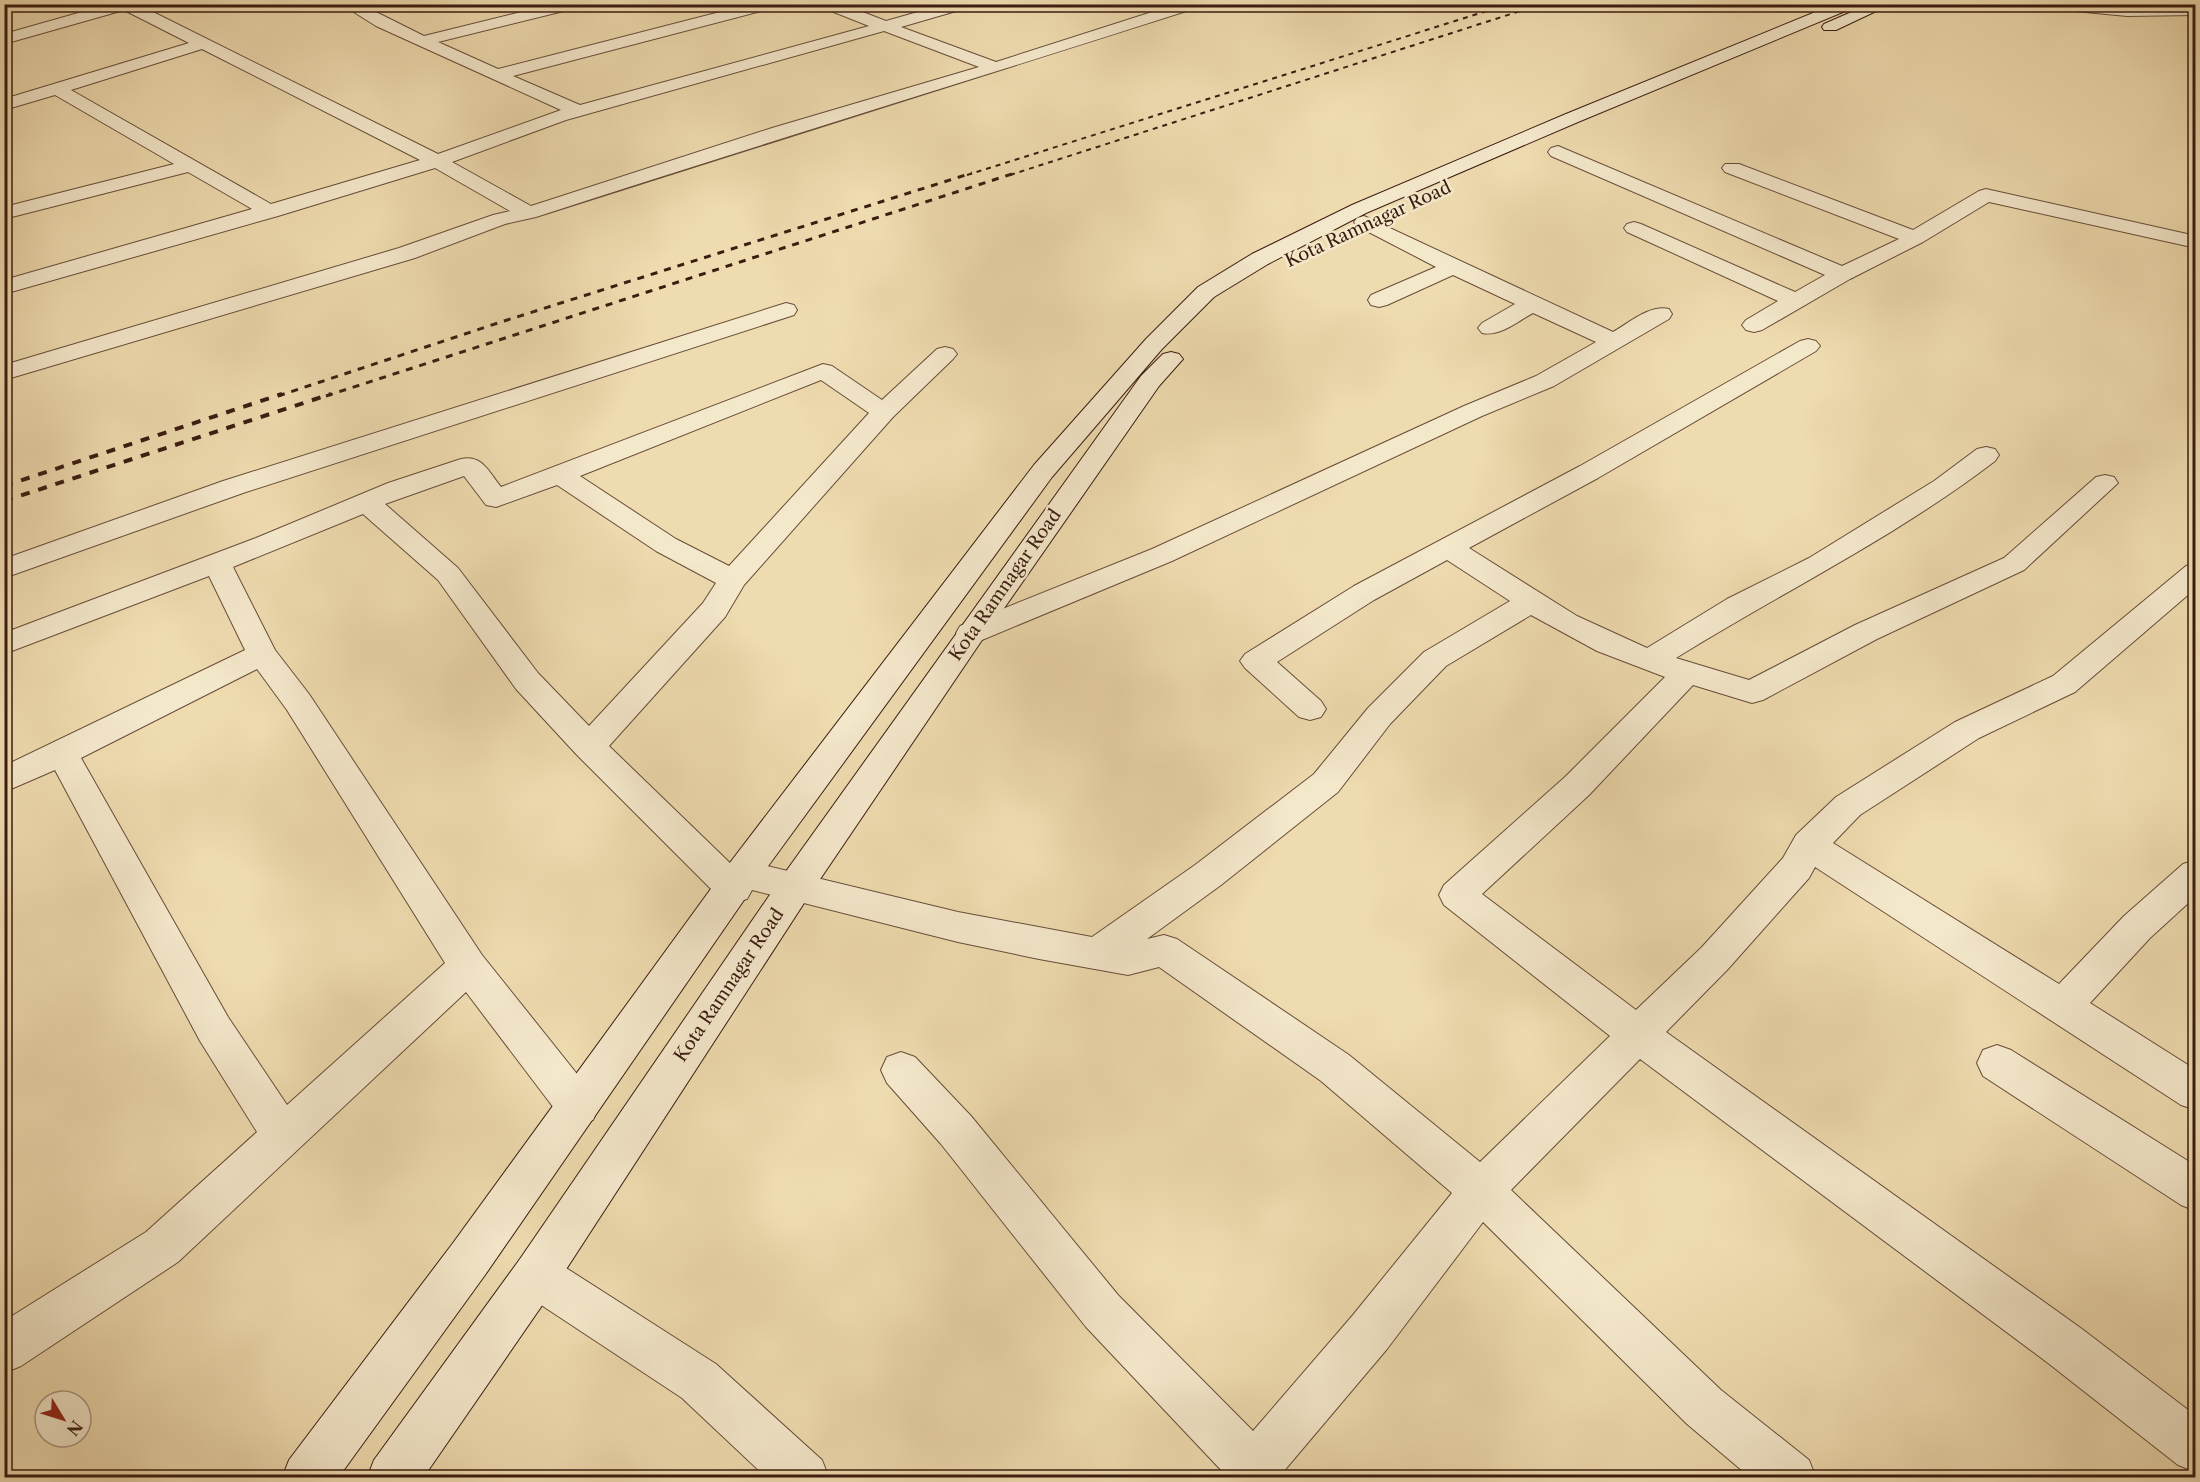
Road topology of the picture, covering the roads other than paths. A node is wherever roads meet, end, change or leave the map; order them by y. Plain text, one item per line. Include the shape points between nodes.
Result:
1 (375, 4) edge
2 (575, 4) edge
3 (771, 4) edge
4 (826, 4) edge
5 (965, 4) edge
6 (1194, 4) edge
7 (1850, 4) edge
8 (1884, 4) edge
9 (2054, 4) edge
10 (126, 5) edge
11 (352, 7) edge
12 (2196, 8) edge
13 (887, 28) junction
14 (4, 39) edge
15 (423, 41) junction
16 (202, 44) junction
17 (996, 68) junction
18 (499, 74) junction
19 (57, 90) junction
20 (4, 105) edge
21 (578, 111) junction
22 (1558, 152) dead end
23 (437, 160) junction
24 (190, 166) junction
25 (1732, 168) dead end
26 (271, 212) junction
27 (4, 213) edge
28 (529, 213) junction
29 (1364, 222) junction
30 (1635, 228) dead end
31 (1916, 238) junction
32 (2196, 242) edge
33 (1453, 267) junction
34 (1842, 274) junction
35 (4, 287) edge
36 (1379, 300) dead end
37 (1796, 301) junction
38 (1532, 304) junction
39 (786, 309) dead end
40 (1661, 314) dead end
41 (1490, 328) dead end
42 (1616, 342) junction
43 (945, 354) dead end
44 (4, 373) edge
45 (884, 412) junction
46 (1986, 455) dead end
47 (559, 474) junction
48 (2104, 483) dead end
49 (366, 502) junction
50 (1447, 547) junction
51 (218, 563) junction
52 (4, 569) edge
53 (2196, 572) edge
54 (733, 580) junction
55 (1532, 601) junction
56 (971, 633) junction
57 (4, 644) edge
58 (262, 654) junction
59 (1649, 661) junction
60 (1688, 672) junction
61 (1310, 710) dead end
62 (589, 747) junction
63 (62, 753) junction
64 (4, 780) edge
65 (1809, 845) junction
66 (2196, 874) edge
67 (738, 881) junction
68 (795, 887) junction
69 (1098, 954) junction
70 (468, 966) junction
71 (2061, 1008) junction
72 (1639, 1035) junction
73 (1996, 1063) dead end
74 (901, 1070) dead end
75 (2196, 1092) edge
76 (578, 1107) junction
77 (284, 1137) junction
78 (1481, 1190) junction
79 (2196, 1191) edge
80 (536, 1275) junction
81 (4, 1349) edge
82 (2196, 1447) edge
83 (1249, 1472) edge
84 (307, 1478) edge
85 (392, 1478) edge
86 (804, 1478) edge
87 (1791, 1478) edge

1 - 11 street
2 - 15 street
3 - 18 street
4 - 13 street
5 - 13 street
6 - 17 street
7 - 67 street via 1359,209 1260,259 1206,292 1154,344 1043,471
8 - 29 street, Kota Ramnagar Road
9 - 12 street via 2127,10
10 - 14 street
10 - 16 street
11 - 15 street
13 - 17 street
13 - 21 street
15 - 18 street
16 - 19 street
16 - 23 street
17 - 28 street via 779,132
18 - 21 street
19 - 20 street
19 - 24 street
21 - 23 street
22 - 34 street
23 - 26 street
23 - 28 street
24 - 26 street
24 - 27 street
25 - 31 street
26 - 35 street
28 - 44 street
29 - 33 street
29 - 56 street, Kota Ramnagar Road via 1278,266 1218,309 1150,381
30 - 37 street
31 - 32 street via 1986,195
31 - 34 street
33 - 36 street
33 - 38 street
34 - 37 street
37 - 50 street via 1754,325 1808,346 1589,472
38 - 41 street
38 - 42 street
39 - 52 street via 233,487
40 - 42 street
42 - 56 street via 1545,381 1162,555
43 - 45 street
45 - 47 street via 823,371
45 - 54 street
46 - 59 street via 1944,487 1865,536 1738,606
47 - 49 street via 496,499 470,465
47 - 54 street via 666,545
48 - 60 street via 2014,564 1866,632 1752,692
49 - 51 street
49 - 62 street via 448,574 527,681
50 - 55 street
50 - 61 street via 1364,593 1256,661
51 - 57 street
51 - 58 street
53 - 65 street via 2064,684 1967,730 1848,806
54 - 62 street via 714,610
55 - 59 street via 1607,644
55 - 69 street via 1435,659 1379,716 1326,783
56 - 68 street, Kota Ramnagar Road
58 - 63 street
58 - 70 street via 298,702
59 - 60 street
60 - 72 street via 1577,786 1456,895
62 - 67 street
63 - 64 street
63 - 77 street via 214,1029
65 - 71 street
65 - 72 street via 1796,868
66 - 71 street via 2137,927
67 - 68 street
67 - 76 street
68 - 69 street via 958,927
68 - 80 street, Kota Ramnagar Road
69 - 78 street via 1128,960 1164,950 1335,1068
70 - 76 street
70 - 77 street
71 - 75 street
72 - 78 street
72 - 82 street via 2065,1346
73 - 79 street
74 - 83 street via 956,1130 1102,1311
76 - 84 street
77 - 81 street via 162,1248
78 - 83 street via 1370,1332
78 - 87 street via 1704,1407
80 - 85 street, Kota Ramnagar Road
80 - 86 street via 699,1381

